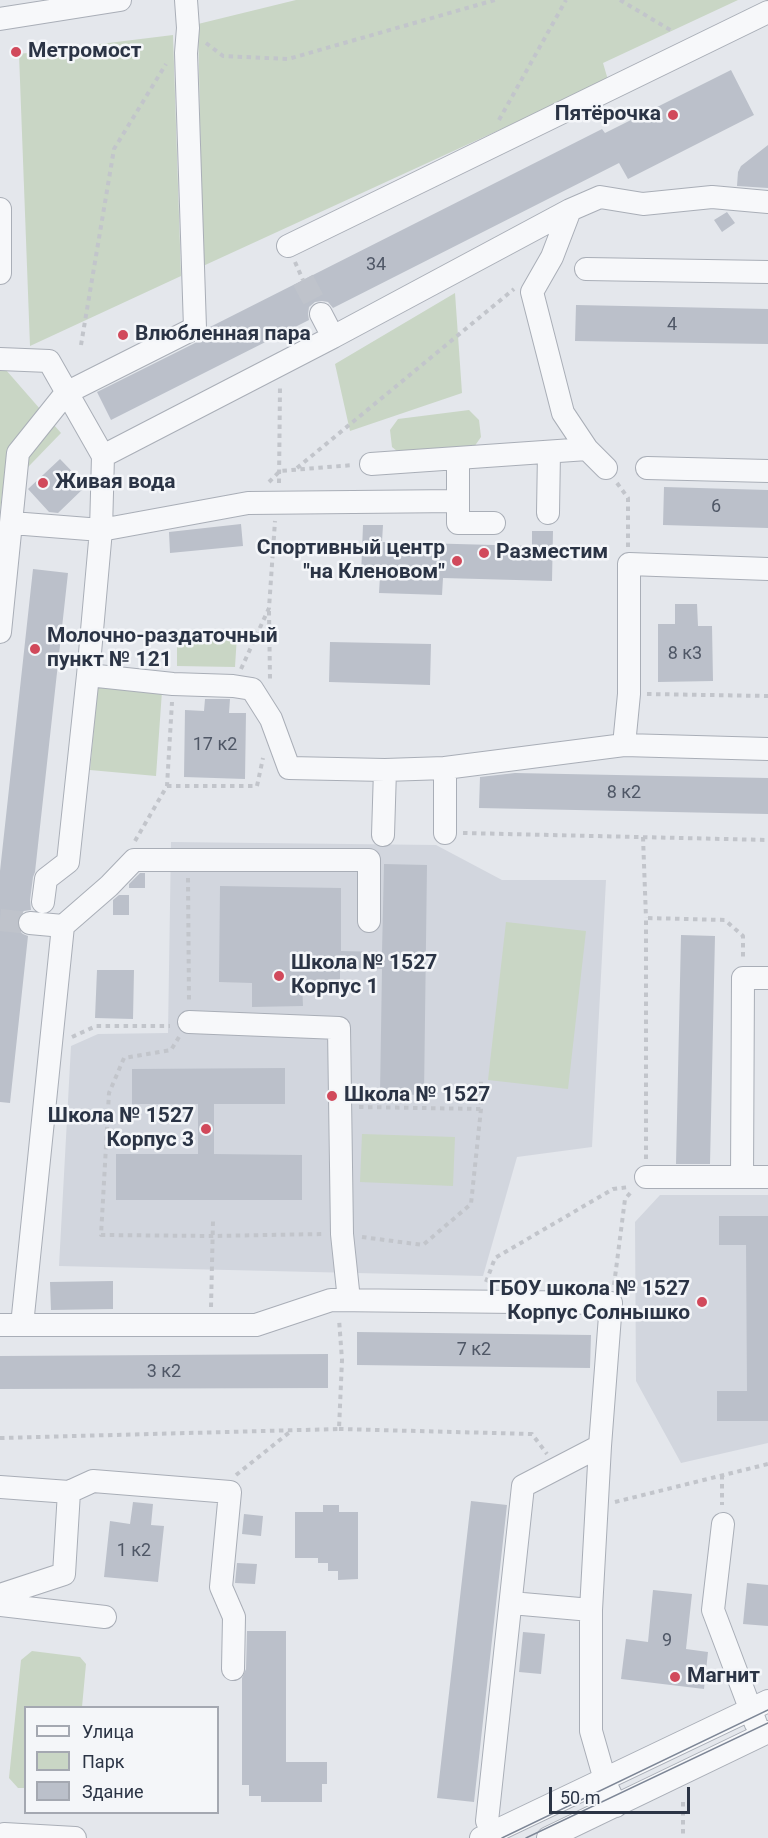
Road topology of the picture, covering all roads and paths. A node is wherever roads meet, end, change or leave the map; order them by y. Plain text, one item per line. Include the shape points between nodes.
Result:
1 (120, 0) edge
2 (186, 0) edge
3 (495, 0) edge
4 (566, 0) edge
5 (620, 0) edge
6 (768, 12) edge
7 (0, 19) edge
8 (188, 28) junction
9 (672, 31) dead end
10 (170, 59) dead end
11 (498, 121) dead end
12 (768, 202) edge
13 (0, 209) edge
14 (570, 210) junction
15 (288, 246) dead end
16 (586, 269) dead end
17 (768, 272) edge
18 (0, 273) edge
19 (516, 287) dead end
20 (321, 314) tunnel mouth
21 (333, 337) junction
22 (81, 345) dead end
23 (0, 358) edge
24 (279, 364) junction
25 (66, 393) junction
26 (587, 449) junction
27 (549, 452) junction
28 (103, 456) junction
29 (458, 459) junction
30 (371, 464) joint
31 (297, 468) junction
32 (606, 468) joint
33 (647, 468) dead end
34 (280, 471) junction
35 (768, 471) edge
36 (458, 501) junction
37 (277, 502) junction
38 (248, 503) junction
39 (548, 513) dead end
40 (12, 523) junction
41 (494, 523) dead end
42 (101, 530) junction
43 (628, 539) dead end
44 (768, 569) edge
45 (269, 608) junction
46 (0, 632) edge
47 (88, 675) junction
48 (173, 684) junction
49 (232, 686) junction
50 (270, 686) dead end
51 (628, 694) junction
52 (768, 696) edge
53 (624, 745) junction
54 (768, 749) edge
55 (264, 753) dead end
56 (445, 768) junction
57 (385, 770) junction
58 (167, 786) junction
59 (445, 833) joint
60 (383, 835) dead end
61 (643, 837) junction
62 (768, 840) edge
63 (132, 846) dead end
64 (187, 860) junction
65 (43, 902) dead end
66 (646, 918) junction
67 (369, 921) dead end
68 (30, 923) tunnel mouth
69 (63, 926) junction
70 (743, 978) junction
71 (768, 978) edge
72 (189, 1022) junction
73 (50, 1046) junction
74 (481, 1079) dead end
75 (340, 1107) junction
76 (482, 1109) junction
77 (646, 1177) joint
78 (742, 1177) junction
79 (768, 1177) edge
80 (213, 1221) dead end
81 (342, 1234) junction
82 (212, 1236) junction
83 (344, 1300) junction
84 (477, 1302) junction
85 (611, 1304) junction
86 (11, 1325) edge
87 (211, 1325) junction
88 (339, 1429) junction
89 (291, 1431) junction
90 (0, 1437) edge
91 (600, 1446) junction
92 (768, 1464) edge
93 (557, 1468) junction
94 (722, 1475) junction
95 (0, 1487) edge
96 (217, 1491) junction
97 (69, 1492) junction
98 (597, 1507) junction
99 (723, 1524) joint
100 (0, 1595) edge
101 (511, 1603) junction
102 (0, 1605) edge
103 (591, 1610) junction
104 (105, 1617) dead end
105 (233, 1670) dead end
106 (762, 1719) edge
107 (610, 1792) junction
108 (683, 1802) dead end
109 (552, 1828) edge
110 (490, 1836) edge
111 (4, 1838) edge
112 (75, 1838) edge
113 (515, 1838) edge
114 (683, 1838) edge

1 - 7 street
2 - 8 street
3 - 8 path via 288,59 223,56
4 - 11 path
5 - 9 path
6 - 15 street
8 - 25 street via 195,328
10 - 22 path via 114,149
12 - 14 street via 712,197 643,204 600,197
13 - 18 street
14 - 21 street
14 - 26 street via 552,257 532,292 563,413
16 - 17 street
19 - 31 path
20 - 21 street
21 - 24 street
23 - 25 street via 49,361
24 - 28 street
24 - 34 path
25 - 28 street
25 - 40 street via 18,453
26 - 27 street
26 - 32 street
27 - 29 street
27 - 39 street
28 - 42 street
29 - 30 street
29 - 36 street
30 - 31 path
31 - 34 path
32 - 43 path via 628,498
33 - 35 street
34 - 37 path
34 - 38 path
36 - 37 street
36 - 41 street via 458,523
37 - 38 street
37 - 45 path
38 - 42 street
40 - 42 street
40 - 46 street
42 - 47 street
44 - 51 street via 628,564
45 - 49 path
45 - 50 path
47 - 48 street
47 - 65 street via 68,862 46,879
48 - 49 street
48 - 58 path
49 - 57 street via 252,689 271,719 289,768
51 - 52 path
51 - 53 street
53 - 54 street
53 - 56 street
55 - 58 path via 257,786
56 - 57 street
56 - 59 street
57 - 60 street
58 - 63 path
59 - 61 path
61 - 62 path
61 - 66 path
64 - 67 street via 369,860
64 - 69 street via 134,860
64 - 72 path
66 - 70 path via 725,920 743,936
66 - 77 path
68 - 69 street
69 - 73 street
70 - 71 street
70 - 78 street
72 - 73 path via 168,1026 96,1026
72 - 75 street via 339,1028
72 - 82 path via 171,1050 124,1058 109,1093 101,1235
73 - 86 street
74 - 76 path
75 - 76 path
75 - 81 street
76 - 81 path via 471,1204 423,1245
77 - 78 street
78 - 79 street
80 - 82 path
81 - 82 path
81 - 83 street
82 - 87 path
83 - 84 street
83 - 87 street via 331,1300 256,1325
83 - 88 path
84 - 85 street
84 - 85 path via 495,1258 613,1189 637,1186 625,1199
85 - 91 street
86 - 87 street
88 - 89 path
88 - 93 path via 532,1434
89 - 90 path
89 - 96 path
91 - 93 street
91 - 98 street
92 - 94 path
93 - 101 street via 523,1486
94 - 98 path
94 - 99 path
95 - 97 street
96 - 97 street via 93,1481
96 - 105 street via 230,1492 221,1587 234,1617
97 - 100 street via 64,1574
98 - 103 street
99 - 106 street via 713,1610
101 - 103 street
101 - 110 street via 487,1821
102 - 104 street
103 - 107 street via 591,1731
106 - 107 street
107 - 109 street
108 - 114 path
109 - 110 street
109 - 113 street
111 - 112 street via 4,1834

